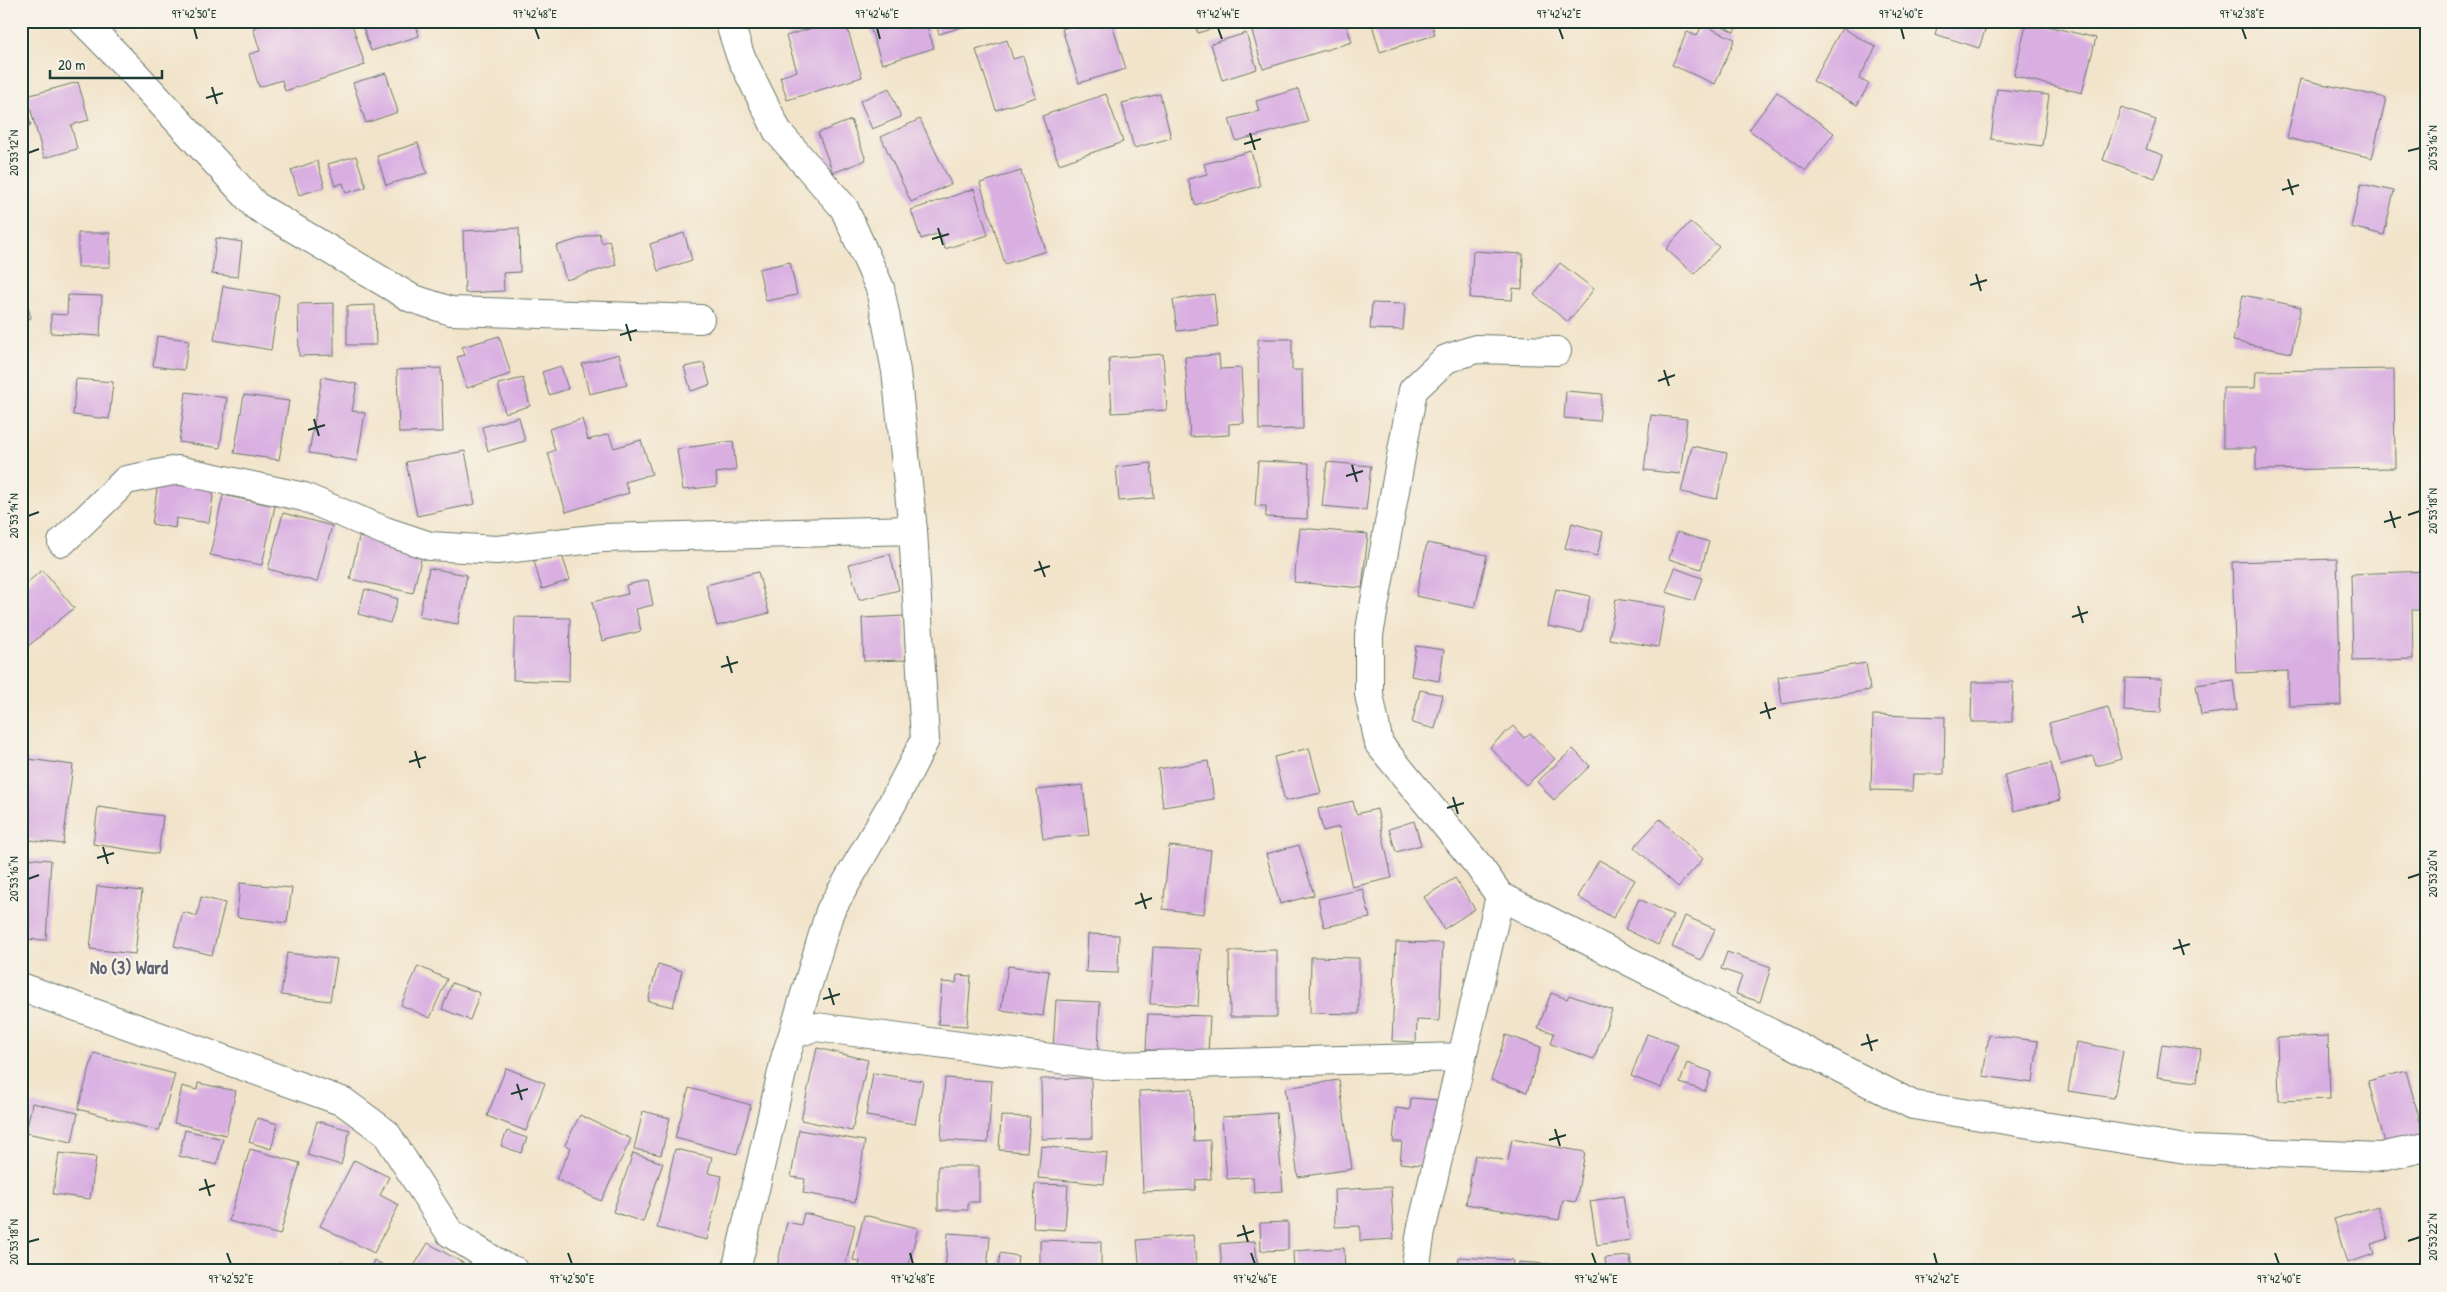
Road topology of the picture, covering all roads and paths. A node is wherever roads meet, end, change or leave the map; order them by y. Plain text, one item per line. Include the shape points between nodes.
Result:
1 (82, 21) edge
2 (730, 21) edge
3 (700, 319) dead end
4 (1557, 351) dead end
5 (913, 530) junction
6 (62, 542) dead end
7 (1500, 896) junction
8 (21, 987) edge
9 (793, 1034) junction
10 (1462, 1057) junction
11 (2426, 1147) edge
12 (515, 1271) edge
13 (736, 1271) edge
14 (1415, 1271) edge

1 - 3 street via 256,206 411,298 451,311
2 - 5 street via 740,55 778,132 844,208 880,288 896,371
4 - 7 street via 1476,349 1446,359 1412,390 1369,635 1369,694 1379,744
5 - 6 street via 602,538 497,550 430,546 385,531 304,496 178,470 126,480
5 - 9 street via 924,740 830,911
7 - 10 street
7 - 11 street via 1913,1105 2192,1150 2381,1157
8 - 12 street via 344,1102 386,1133 450,1233
9 - 10 street via 816,1027 1112,1066
9 - 13 street
10 - 14 street via 1421,1231

